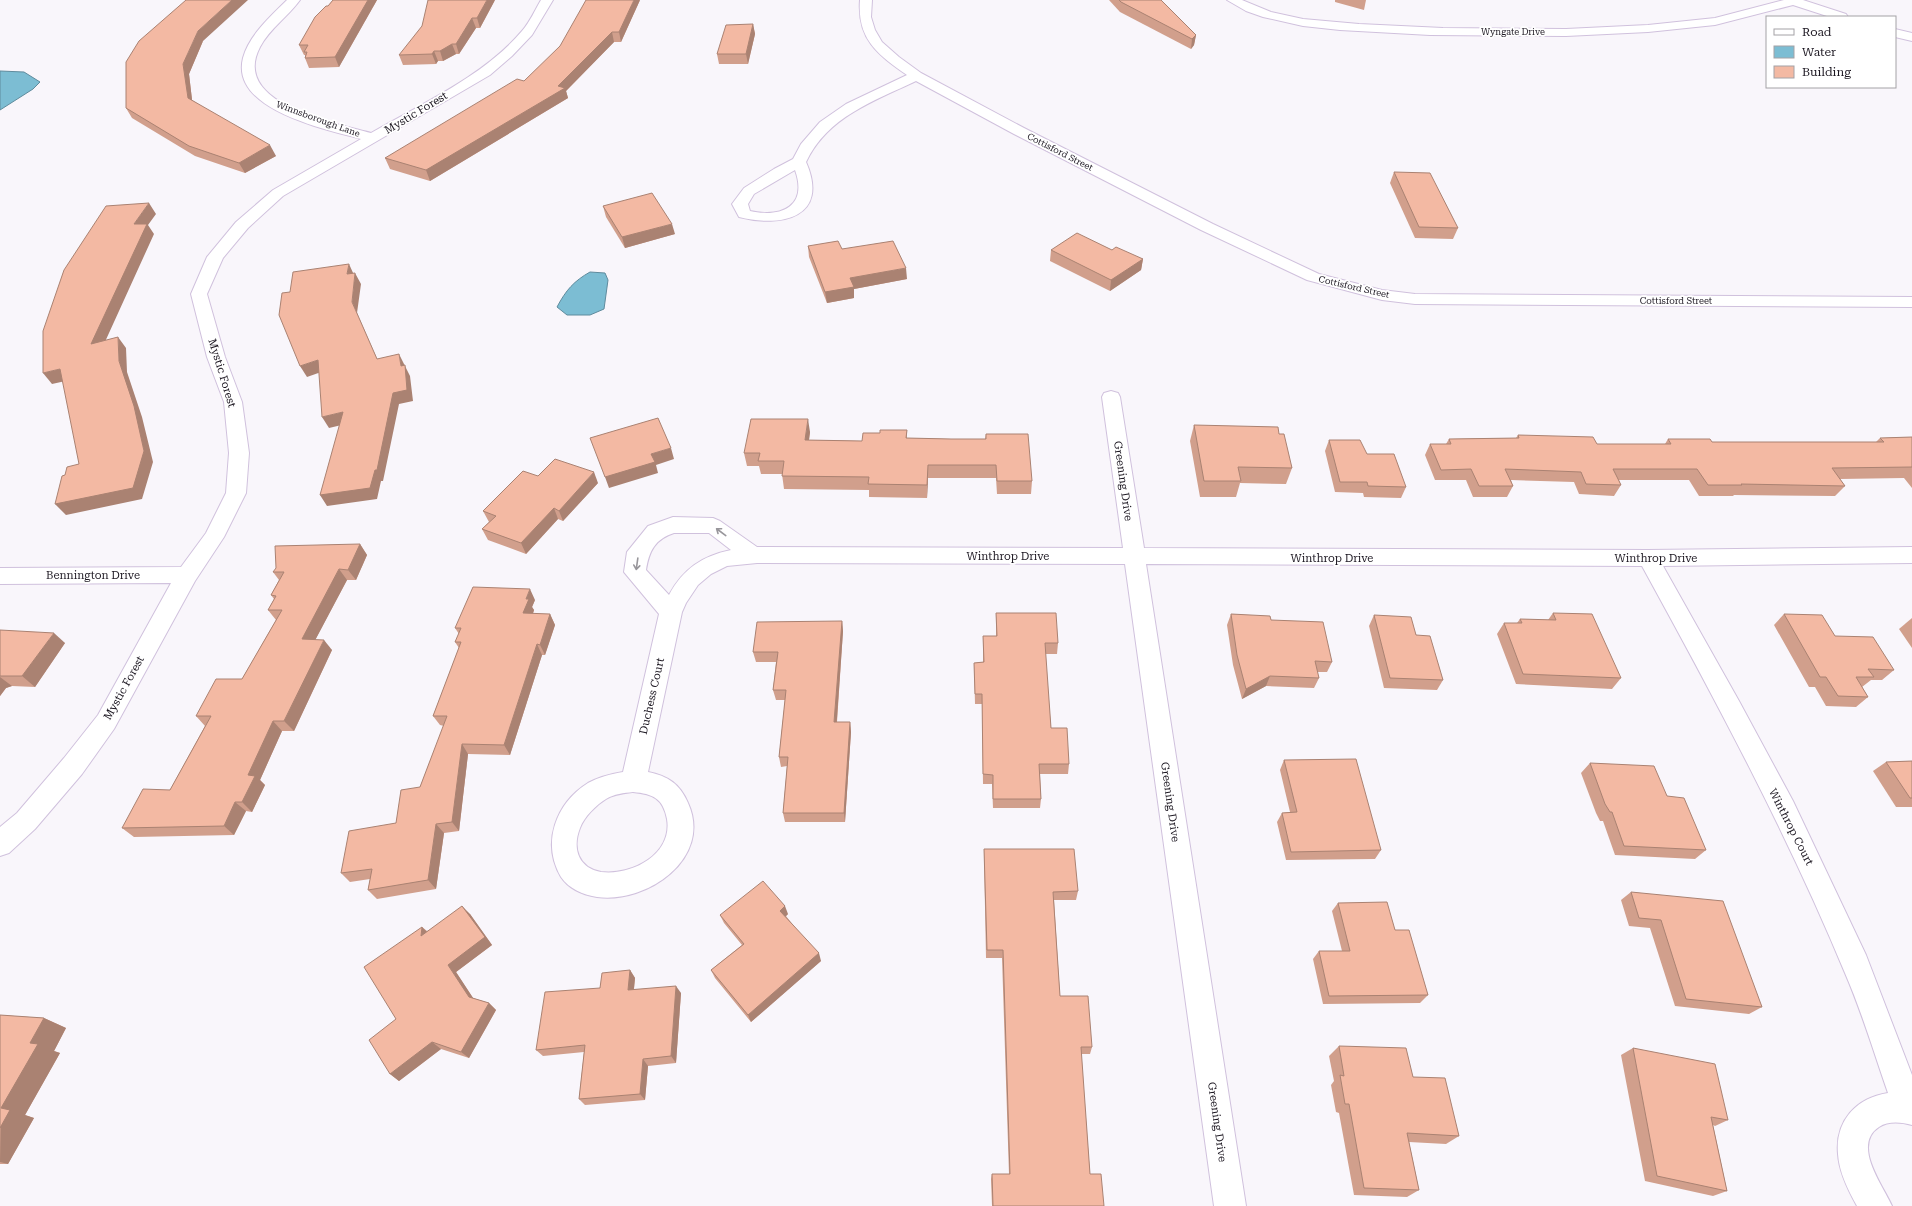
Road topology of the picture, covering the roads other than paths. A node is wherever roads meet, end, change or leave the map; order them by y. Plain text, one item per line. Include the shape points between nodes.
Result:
1 (294, 0) edge
2 (547, 0) edge
3 (866, 0) edge
4 (1234, 0) edge
5 (1793, 1) edge
6 (1839, 16) edge
7 (1896, 33) edge
8 (1912, 37) edge
9 (916, 76) junction
10 (373, 138) junction
11 (799, 162) junction
12 (1912, 302) edge
13 (1111, 398) dead end
14 (752, 555) junction
15 (1912, 555) edge
16 (1134, 557) junction
17 (1648, 558) junction
18 (696, 572) joint
19 (187, 575) junction
20 (0, 576) edge
21 (671, 612) junction
22 (633, 781) junction
23 (0, 844) edge
24 (1910, 1109) edge
25 (1230, 1206) edge
26 (1876, 1206) edge

1 - 10 street, Winnsborough Lane via 261,36 253,49 248,67 252,82 260,94 276,106
2 - 10 street, Mystic Forest via 528,32 485,72
3 - 9 street, Cottisford Street via 865,17 877,44
4 - 5 street, Wyngate Drive via 1267,15 1292,21 1350,28 1573,33 1705,23
5 - 6 street
7 - 8 street
9 - 11 street via 851,107 825,125 806,147
9 - 12 street, Cottisford Street via 1200,223 1306,273 1382,294 1415,299 1467,300
10 - 19 street, Mystic Forest via 278,193 242,225 215,257 198,294 233,402 239,453 236,493 214,536
11 - 11 street via 749,191 740,204 744,214 767,219 796,212 802,204 806,186
13 - 16 street, Greening Drive
14 - 16 street, Winthrop Drive
14 - 18 street, Winthrop Drive via 722,560
14 -> 21 street via 713,526 674,525 655,530 638,552 635,572
15 - 17 street, Winthrop Drive
16 - 17 street, Winthrop Drive
16 - 25 street, Greening Drive
17 - 24 street, Winthrop Court via 1699,646 1809,861 1856,966
18 - 21 street, Duchess Court via 682,590
19 - 20 street, Bennington Drive
19 - 23 street, Mystic Forest via 106,722 26,821
21 - 22 street, Duchess Court
22 - 22 street via 614,784 594,792 579,806 568,823 563,841 565,858 574,873 589,883 608,887 628,885 647,877 663,865 674,850 681,833 681,816 675,802 665,790 650,783
24 - 26 street, Winthrop Court via 1885,1108 1867,1115 1856,1129 1852,1150 1859,1176

